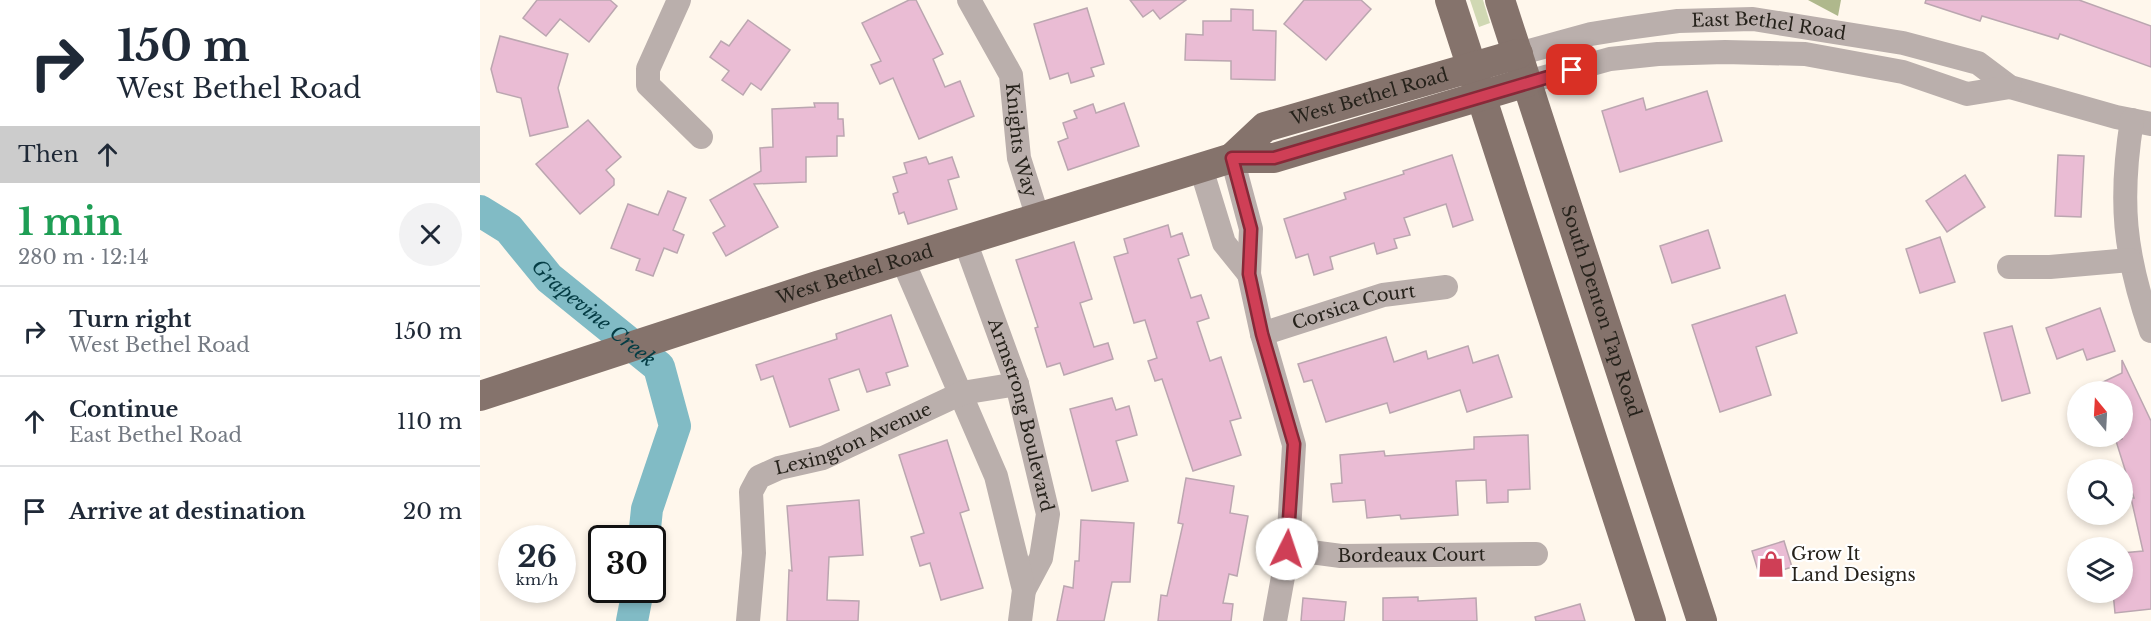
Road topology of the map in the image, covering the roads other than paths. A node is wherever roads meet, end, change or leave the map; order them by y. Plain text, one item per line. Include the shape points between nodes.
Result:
1 (679, 0) edge
2 (969, 0) edge
3 (1450, 0) edge
4 (1500, 0) edge
5 (1518, 54) junction
6 (1471, 68) junction
7 (1527, 82) junction
8 (2010, 87) junction
9 (1480, 97) junction
10 (2142, 122) edge
11 (700, 137) dead end
12 (1232, 158) junction
13 (1201, 168) junction
14 (1038, 218) junction
15 (965, 241) junction
16 (2130, 260) junction
17 (903, 261) junction
18 (2009, 267) dead end
19 (1249, 274) junction
20 (1446, 287) dead end
21 (2151, 330) edge
22 (1262, 334) junction
23 (1017, 384) junction
24 (962, 393) junction
25 (480, 396) edge
26 (1667, 513) junction
27 (1621, 527) junction
28 (1287, 549) junction
29 (1536, 554) dead end
30 (1024, 590) junction
31 (748, 621) edge
32 (1020, 621) edge
33 (1275, 621) edge
34 (1651, 621) edge
35 (1702, 621) edge

1 - 11 street via 648,69 648,85
2 - 14 street, Knights Way via 1011,75 1019,158
3 - 6 main road
4 - 5 main road, South Denton Tap Road
5 - 6 main road, West Bethel Road
5 - 7 main road, South Denton Tap Road
5 - 8 street, East Bethel Road via 1628,28 1678,21 1753,19 1903,43 1978,63
6 - 9 main road
6 - 12 main road, West Bethel Road via 1265,127
7 - 8 street, East Bethel Road via 1610,59 1725,52 1805,54 1904,72 1967,94
7 - 9 main road, West Bethel Road
7 - 26 main road, South Denton Tap Road
8 - 10 street, East Bethel Road
9 - 12 main road, West Bethel Road via 1274,158
9 - 27 main road
10 - 16 street via 2126,161 2124,192
12 - 13 main road, West Bethel Road
12 - 19 street via 1251,229
13 - 14 main road, West Bethel Road
13 - 19 street via 1224,243
14 - 15 main road, West Bethel Road
15 - 17 main road, West Bethel Road
15 - 23 street, Armstrong Boulevard
16 - 18 street
16 - 21 street
17 - 24 street, Armstrong Boulevard
17 - 25 main road, West Bethel Road
19 - 22 street
20 - 22 street, Corsica Court via 1383,295
22 - 28 street via 1294,444
23 - 24 street, Lexington Avenue
23 - 30 street, Armstrong Boulevard via 1048,514 1041,558
24 - 30 street, Armstrong Boulevard via 996,476
24 - 31 street, Lexington Avenue via 824,458 779,468 759,477 751,492 754,553
26 - 27 main road
26 - 35 main road, South Denton Tap Road
27 - 34 main road
28 - 29 street, Bordeaux Court via 1341,556
28 - 33 street
30 - 32 street, Armstrong Boulevard

